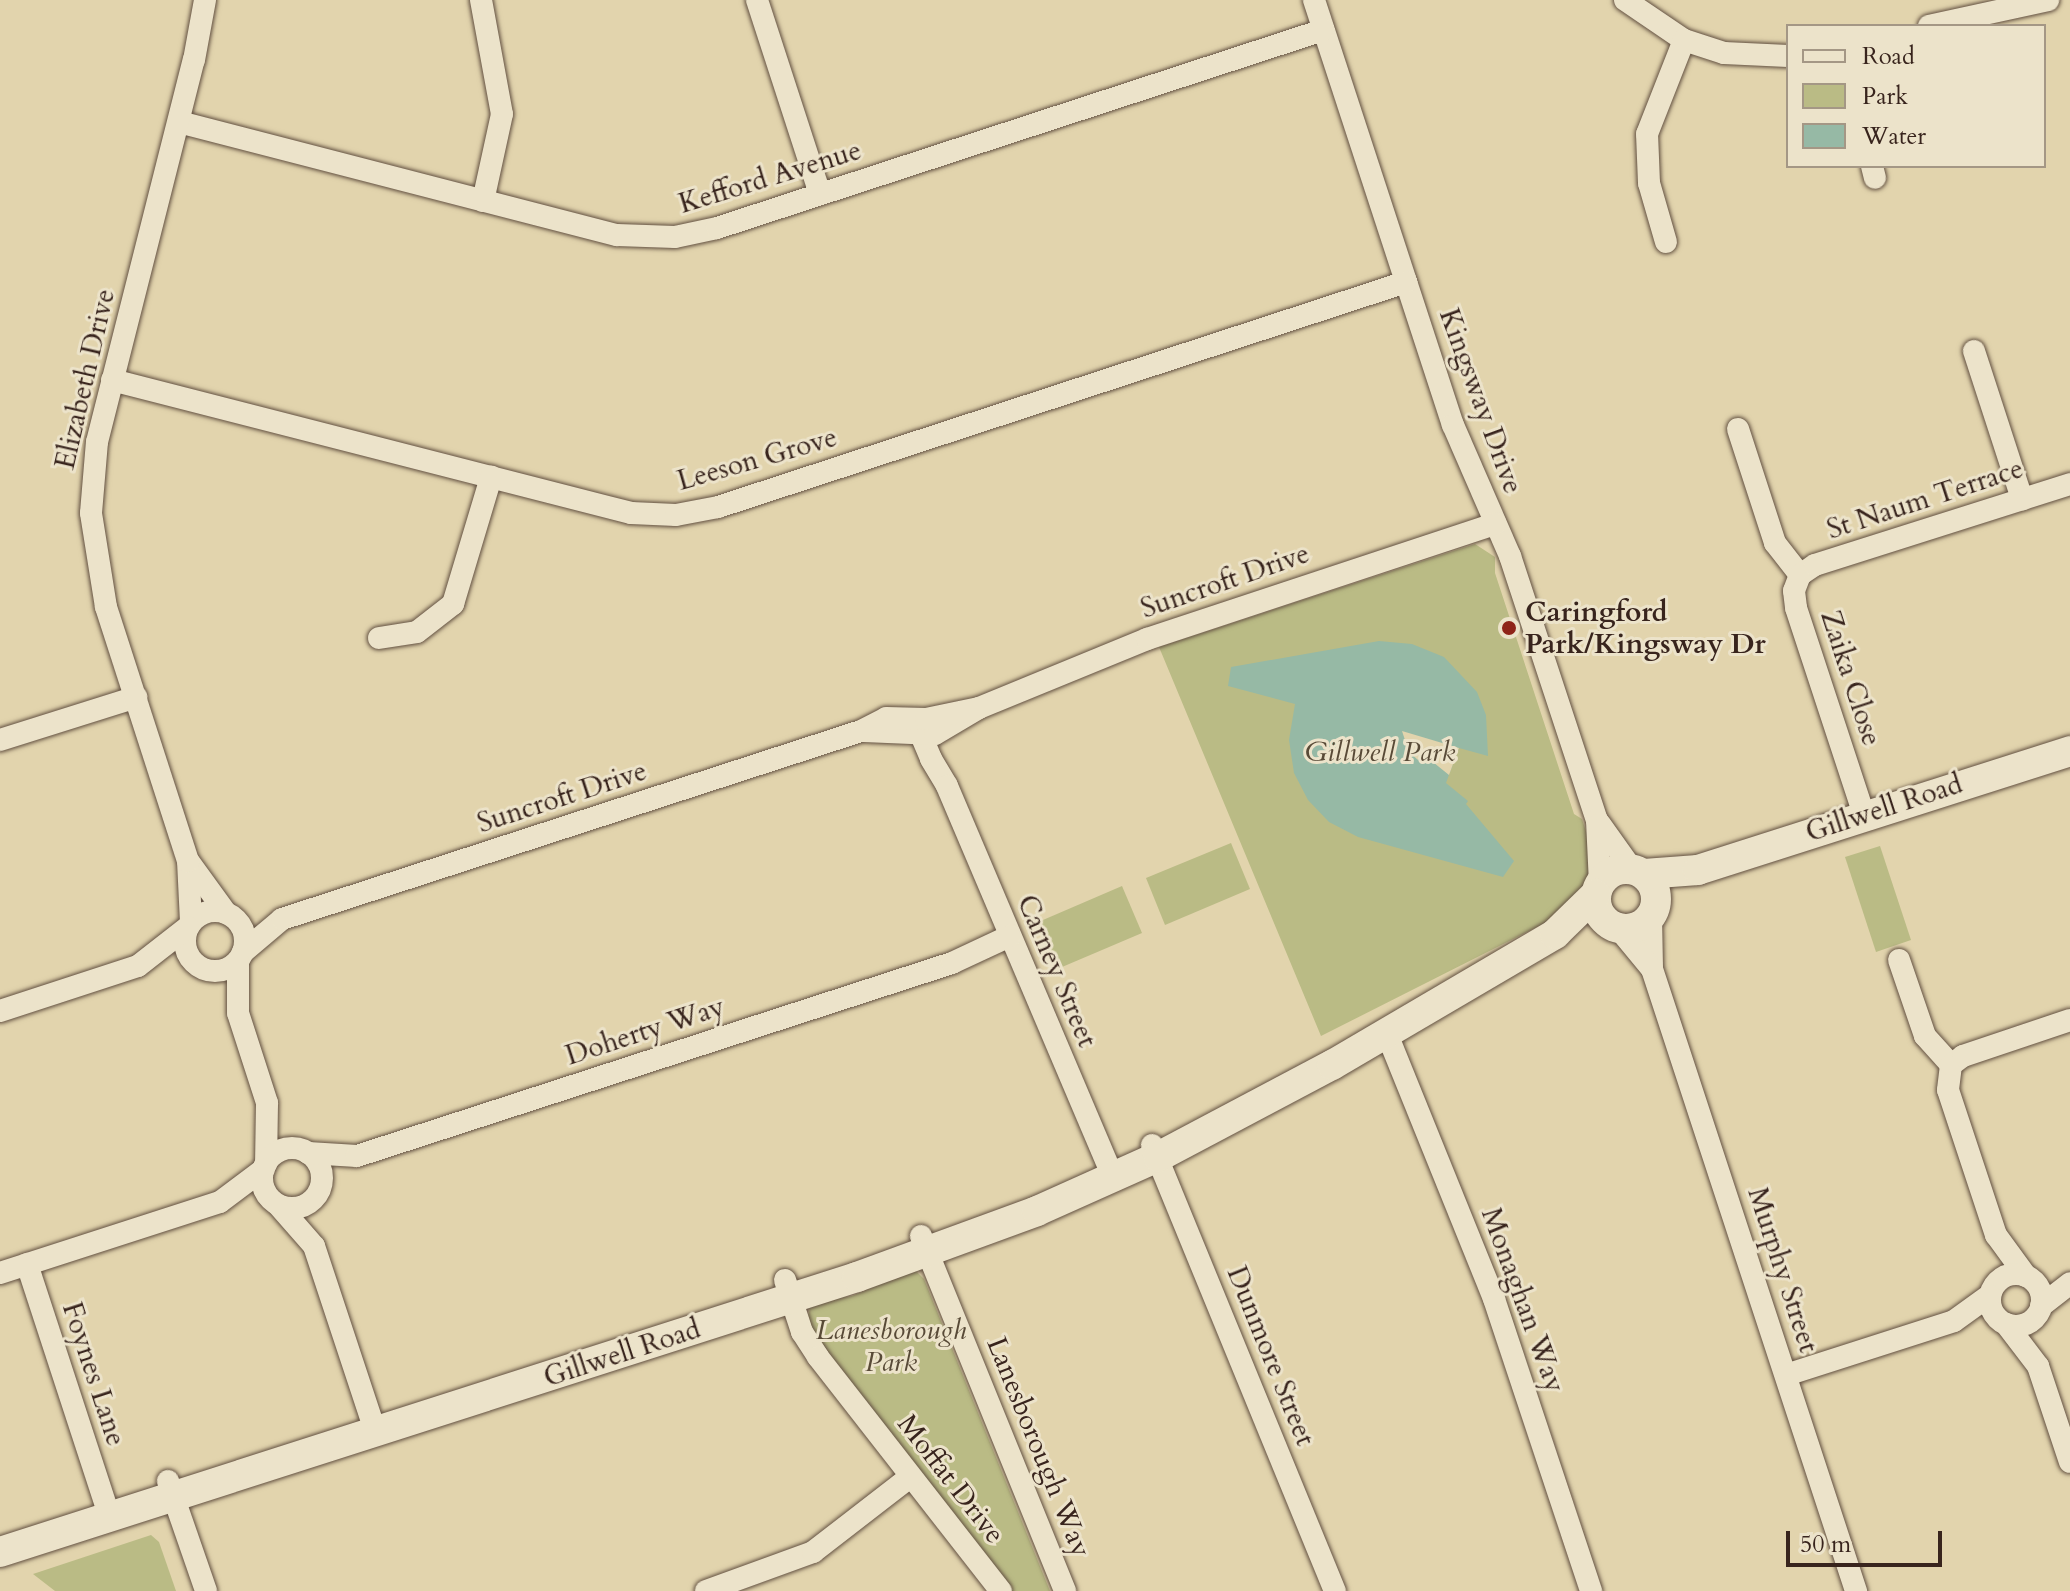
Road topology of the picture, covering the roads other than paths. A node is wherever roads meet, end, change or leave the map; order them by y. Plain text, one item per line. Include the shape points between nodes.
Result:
1 (205, 0) edge
2 (481, 0) edge
3 (757, 0) edge
4 (1314, 0) edge
5 (1625, 0) edge
6 (2048, 0) edge
7 (1938, 24) edge
8 (1323, 30) junction
9 (1684, 40) junction
10 (1786, 56) edge
11 (179, 122) junction
12 (820, 194) junction
13 (483, 201) junction
14 (1666, 242) dead end
15 (1406, 282) junction
16 (1974, 351) dead end
17 (112, 380) junction
18 (1738, 429) dead end
19 (491, 477) junction
20 (2070, 484) edge
21 (2022, 499) junction
22 (1495, 524) junction
23 (1800, 575) junction
24 (379, 638) dead end
25 (136, 697) junction
26 (927, 729) junction
27 (0, 740) edge
28 (2070, 751) edge
29 (1864, 815) junction
30 (1597, 820) junction
31 (188, 861) junction
32 (1698, 870) junction
33 (1638, 871) junction
34 (1598, 888) junction
35 (1654, 911) junction
36 (229, 915) junction
37 (282, 919) junction
38 (189, 925) junction
39 (1614, 926) junction
40 (1555, 934) junction
41 (1013, 943) junction
42 (240, 956) junction
43 (1899, 960) dead end
44 (138, 966) junction
45 (203, 969) junction
46 (1652, 969) junction
47 (0, 1011) edge
48 (238, 1013) junction
49 (2070, 1020) edge
50 (1387, 1034) junction
51 (1951, 1065) junction
52 (267, 1103) junction
53 (1155, 1150) junction
54 (306, 1152) junction
55 (357, 1156) junction
56 (265, 1166) junction
57 (1109, 1171) junction
58 (318, 1195) junction
59 (220, 1202) junction
60 (278, 1205) junction
61 (1996, 1235) junction
62 (925, 1244) junction
63 (314, 1246) junction
64 (27, 1264) junction
65 (0, 1273) edge
66 (2030, 1279) junction
67 (2070, 1282) edge
68 (788, 1289) junction
69 (1992, 1290) junction
70 (2039, 1310) junction
71 (1954, 1321) junction
72 (2002, 1322) junction
73 (2038, 1366) junction
74 (1786, 1375) junction
75 (373, 1424) junction
76 (2070, 1462) edge
77 (910, 1477) junction
78 (171, 1490) junction
79 (105, 1502) junction
80 (0, 1534) edge
81 (0, 1552) edge
82 (206, 1591) edge
83 (706, 1591) edge
84 (1001, 1591) edge
85 (1065, 1591) edge
86 (1335, 1591) edge
87 (1591, 1591) edge
88 (1856, 1591) edge

1 - 11 street, Elizabeth Drive
2 - 13 street via 502,114
3 - 12 street
4 - 8 street, Kingsway Drive
5 - 9 street
6 - 7 street
8 - 12 street, Kefford Avenue
8 - 15 street, Kingsway Drive
9 - 10 street via 1724,53
9 - 14 street via 1647,134 1649,183
11 - 13 street, Kefford Avenue
11 - 17 street, Elizabeth Drive
12 - 13 street, Kefford Avenue via 697,233 652,238 617,235
15 - 19 street, Leeson Grove via 697,512 631,513
15 - 22 street, Kingsway Drive via 1453,425
16 - 21 street
17 - 19 street, Leeson Grove
17 - 25 street, Elizabeth Drive via 97,442 91,513 99,578
18 - 23 street via 1775,543
19 - 24 street via 453,604 417,632
20 - 21 street, St Naum Terrace
21 - 23 street, St Naum Terrace via 1815,565
22 - 26 street, Suncroft Drive via 1147,639
22 - 30 street, Kingsway Drive via 1521,587
23 - 29 street, Zaika Close via 1794,591 1796,608
25 - 27 street
25 - 31 street, Elizabeth Drive
26 - 37 street, Suncroft Drive via 861,731
26 - 41 street, Carney Street
28 - 29 street, Gillwell Road
29 - 32 street, Gillwell Road
30 - 33 street, Kingsway Drive
30 - 34 street, Kingsway Drive
31 - 36 street, Elizabeth Drive
31 - 38 street, Elizabeth Drive
32 - 33 street, Gillwell Road
32 - 35 street, Gillwell Road
33 - 34 street via 1614,871
33 - 35 street via 1655,888
34 - 39 street via 1599,912
34 - 40 street, Gillwell Road
35 - 39 street via 1636,928
35 - 46 street, Murphy Street
36 - 37 street, Suncroft Drive
36 - 38 street via 207,912
36 - 42 street via 244,933
37 - 42 street, Suncroft Drive
38 - 44 street
38 - 45 street via 185,945
39 - 40 street, Gillwell Road
39 - 46 street, Murphy Street
40 - 50 street, Gillwell Road
41 - 55 street, Doherty Way
41 - 57 street, Carney Street
42 - 45 street via 224,970
42 - 48 street
43 - 51 street via 1925,1036
44 - 45 street
44 - 47 street
45 - 48 street
46 - 74 street, Murphy Street
48 - 52 street
49 - 51 street via 1963,1056
50 - 53 street, Gillwell Road
50 - 87 street, Monaghan Way via 1494,1299
51 - 61 street via 1948,1090
52 - 54 street
52 - 56 street
53 - 57 street, Gillwell Road
53 - 86 street, Dunmore Street
54 - 55 street, Doherty Way
54 - 56 street via 278,1152
54 - 58 street via 322,1170
55 - 58 street, Doherty Way
56 - 59 street
56 - 60 street via 264,1188
57 - 62 street, Gillwell Road
58 - 60 street via 303,1207
58 - 63 street
59 - 60 street
59 - 64 street
60 - 63 street
61 - 66 street
61 - 69 street
62 - 68 street, Gillwell Road
62 - 85 street, Lanesborough Way
63 - 75 street
64 - 65 street
64 - 79 street, Foynes Lane
66 - 67 street
66 - 69 street via 2005,1276
66 - 70 street
67 - 70 street
68 - 75 street, Gillwell Road
68 - 77 street, Moffat Drive via 812,1349
69 - 71 street
69 - 72 street
70 - 72 street via 2023,1325
70 - 73 street
71 - 72 street
71 - 74 street
72 - 73 street
73 - 76 street
74 - 88 street, Murphy Street
75 - 78 street, Gillwell Road
77 - 83 street via 813,1552
77 - 84 street, Moffat Drive
78 - 79 street, Gillwell Road
78 - 81 street, Gillwell Road
78 - 82 street
79 - 80 street, Gillwell Road

